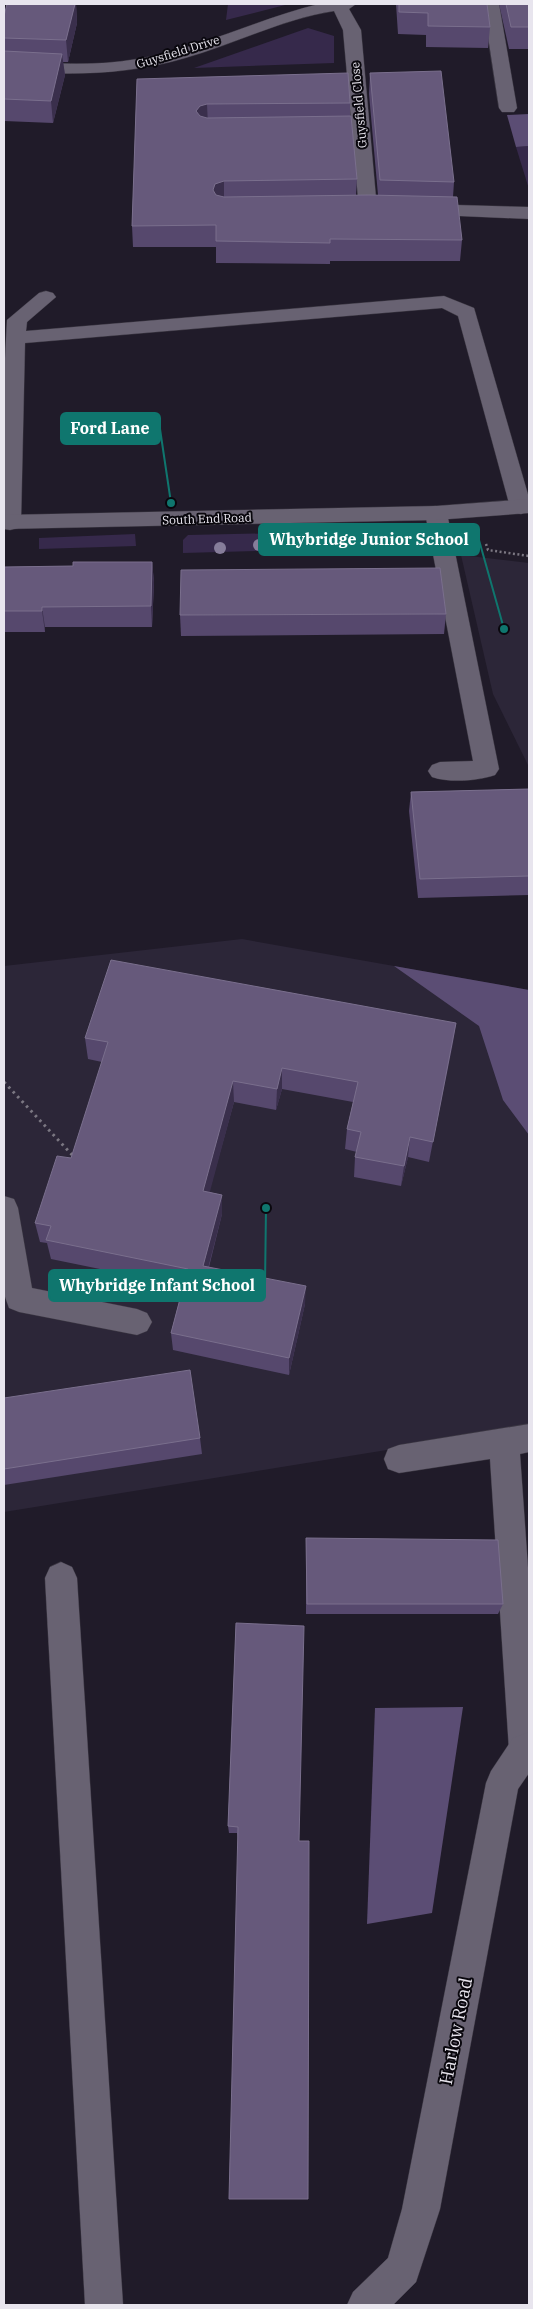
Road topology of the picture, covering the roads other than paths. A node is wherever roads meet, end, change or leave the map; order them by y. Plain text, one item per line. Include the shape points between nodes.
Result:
1 (344, 4) edge
2 (491, 4) edge
3 (4, 66) edge
4 (508, 108) dead end
5 (342, 132) edge
6 (361, 132) junction
7 (349, 209) edge
8 (368, 209) junction
9 (387, 210) edge
10 (406, 210) edge
11 (529, 213) edge
12 (46, 297) dead end
13 (15, 338) junction
14 (525, 507) edge
15 (436, 513) junction
16 (7, 522) edge
17 (440, 771) dead end
18 (4, 1208) edge
19 (137, 1322) dead end
20 (517, 1440) edge
21 (399, 1459) dead end
22 (61, 1578) dead end
23 (527, 1749) edge
24 (104, 2305) edge
25 (366, 2305) edge

1 - 3 street, Guysfield Drive via 290,16 157,61 123,68
1 - 6 street, Guysfield Close via 352,30
2 - 4 street
5 - 6 street
6 - 8 street, Guysfield Close
7 - 8 street
8 - 9 street
10 - 11 street
12 - 13 street via 17,320
13 - 14 street via 444,302 467,312
13 - 16 street
14 - 15 street, South End Road
15 - 16 street, South End Road
15 - 17 street via 487,769
18 - 19 street via 19,1299
20 - 21 street
20 - 23 street
22 - 24 street
23 - 25 street, Harlow Road via 503,1783 421,2209 404,2269

